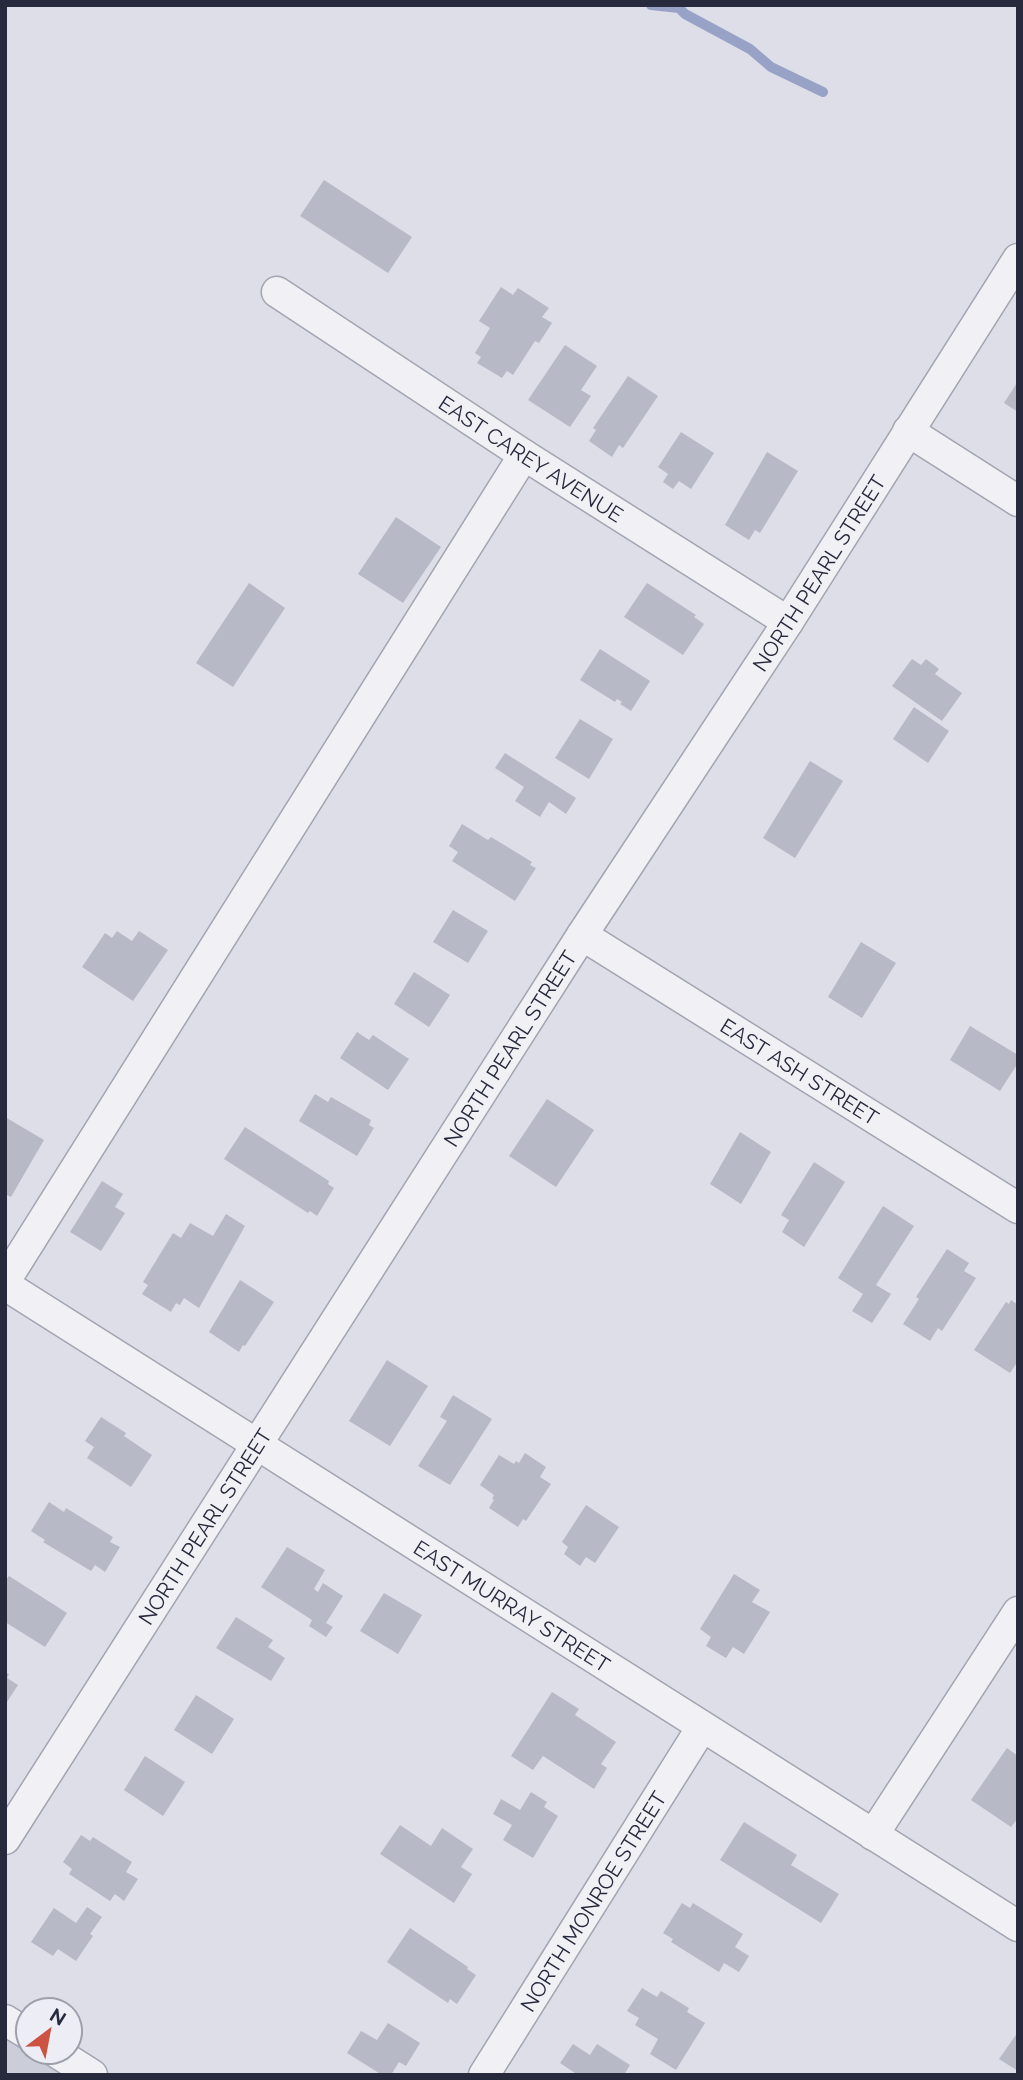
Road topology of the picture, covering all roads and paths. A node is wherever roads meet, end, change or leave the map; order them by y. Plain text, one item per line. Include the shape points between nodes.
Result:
1 (1018, 259) edge
2 (277, 292) dead end
3 (908, 431) junction
4 (524, 455) junction
5 (1018, 501) edge
6 (788, 622) junction
7 (582, 936) junction
8 (1018, 1208) edge
9 (5, 1283) edge
10 (258, 1445) junction
11 (1018, 1612) edge
12 (702, 1727) junction
13 (873, 1835) junction
14 (5, 1839) edge
15 (1018, 1926) edge
16 (484, 2075) edge

1 - 3 street, NORTH PEARL STREET
2 - 4 street, EAST CAREY AVENUE
3 - 5 street
3 - 6 street, NORTH PEARL STREET
4 - 6 street, EAST CAREY AVENUE
4 - 9 street
6 - 7 street, NORTH PEARL STREET
7 - 8 street, EAST ASH STREET
7 - 10 street, NORTH PEARL STREET
9 - 10 street, EAST MURRAY STREET
10 - 12 street, EAST MURRAY STREET
10 - 14 street, NORTH PEARL STREET
11 - 13 street
12 - 13 street, EAST MURRAY STREET
12 - 16 street, NORTH MONROE STREET
13 - 15 street, EAST MURRAY STREET

